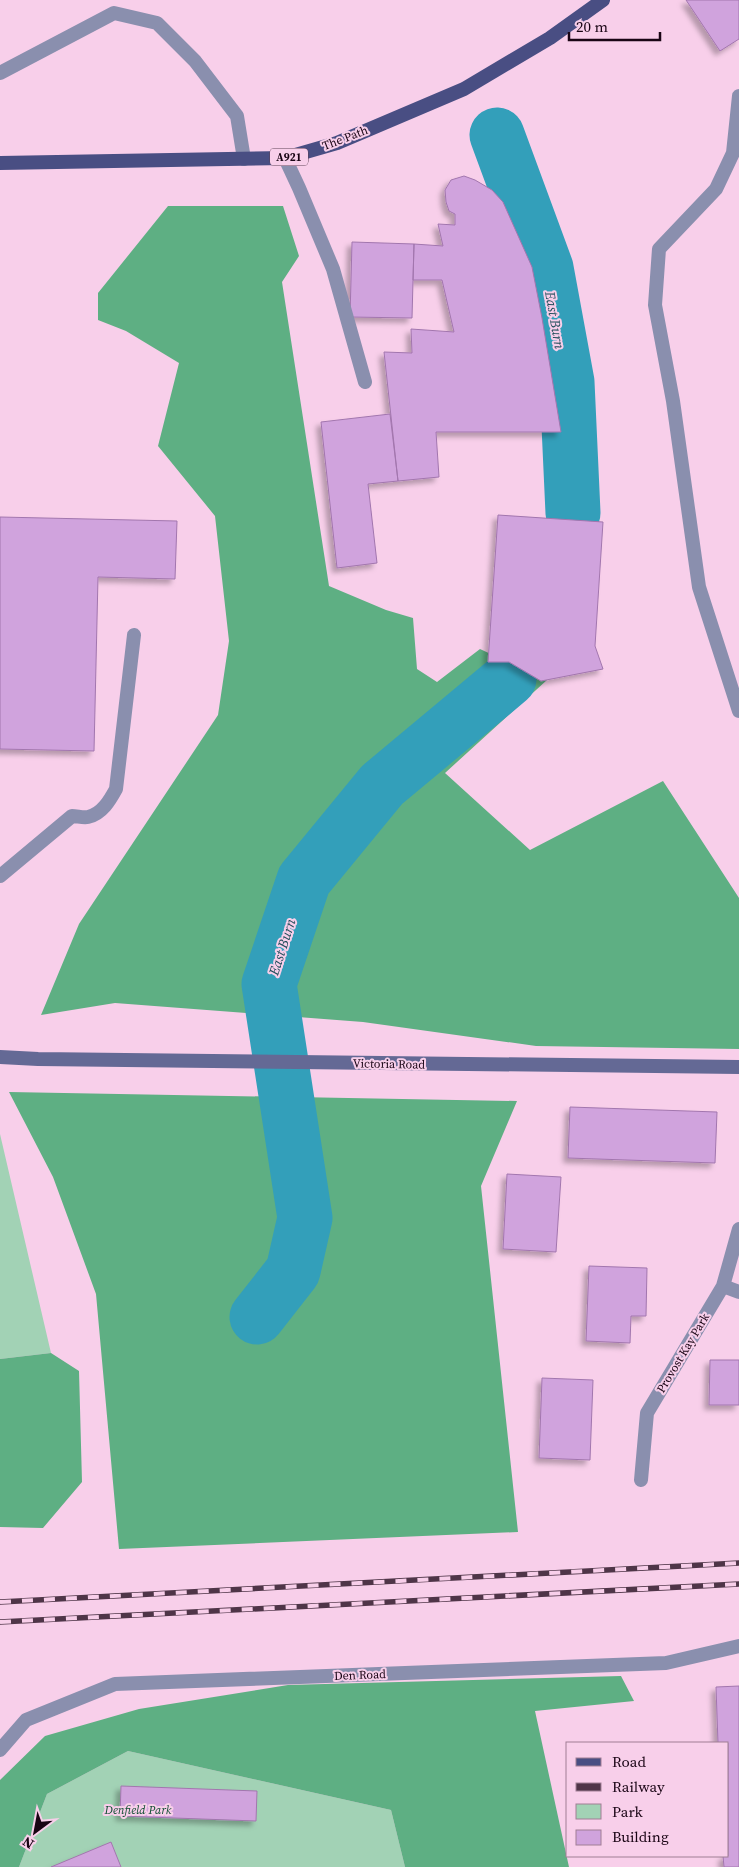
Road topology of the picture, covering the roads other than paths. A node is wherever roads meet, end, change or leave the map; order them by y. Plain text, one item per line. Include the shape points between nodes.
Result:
1 (603, 0) edge
2 (0, 73) edge
3 (739, 96) edge
4 (285, 158) junction
5 (244, 159) junction
6 (0, 163) edge
7 (365, 382) dead end
8 (134, 635) dead end
9 (739, 711) edge
10 (0, 876) edge
11 (0, 1057) edge
12 (739, 1067) edge
13 (739, 1229) edge
14 (723, 1286) junction
15 (739, 1292) edge
16 (641, 1480) dead end
17 (739, 1646) edge
18 (0, 1750) edge

1 - 4 main road, The Path / A921 via 550,38 464,88 337,143
2 - 5 street via 114,13 157,23 195,61 237,116
3 - 9 street via 733,153 716,190 658,250 655,305 673,401 699,587
4 - 5 main road, The Path / A921
4 - 7 street via 333,269
5 - 6 main road, The Path / A921
8 - 10 street via 116,789 109,802 88,817 72,816
11 - 12 main road, Victoria Road
13 - 14 street, Provost Kay Park
14 - 15 street
14 - 16 street, Provost Kay Park via 647,1413
17 - 18 street, Den Road via 666,1663 115,1684 26,1720

